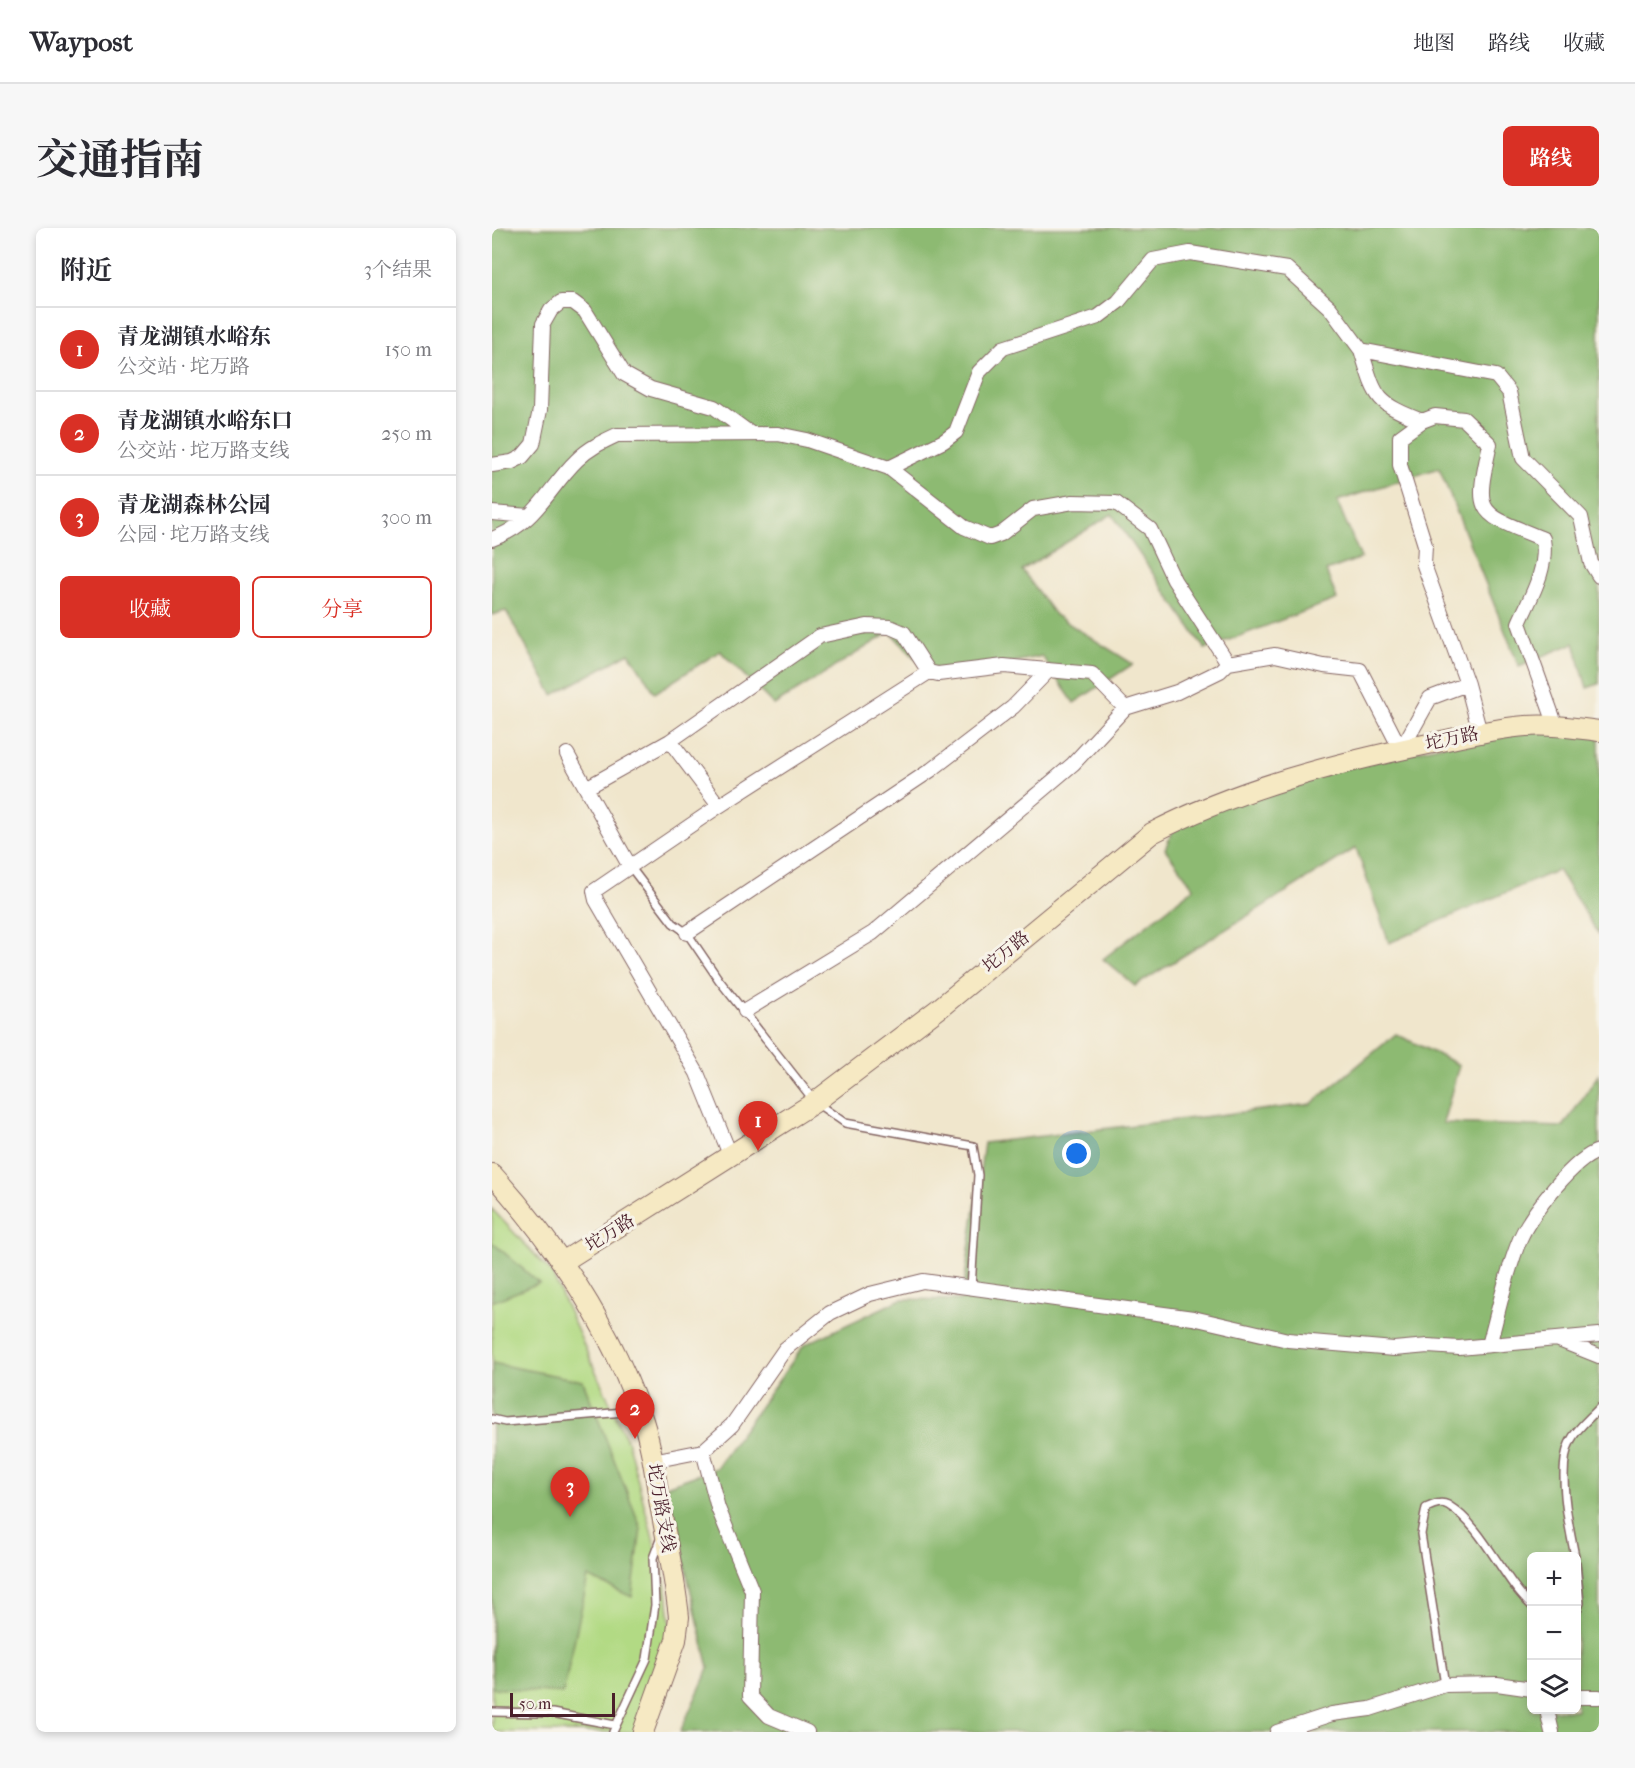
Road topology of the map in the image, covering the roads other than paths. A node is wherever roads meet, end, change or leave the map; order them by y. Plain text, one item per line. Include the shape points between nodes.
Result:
1 (1361, 350) junction
2 (1422, 421) junction
3 (751, 434) junction
4 (492, 465) edge
5 (889, 468) junction
6 (492, 513) edge
7 (529, 516) junction
8 (492, 538) edge
9 (1599, 576) edge
10 (1228, 663) junction
11 (1049, 670) junction
12 (929, 672) junction
13 (1467, 684) junction
14 (1125, 708) junction
15 (1556, 726) junction
16 (1599, 731) edge
17 (1480, 734) junction
18 (670, 741) junction
19 (1401, 750) junction
20 (567, 754) dead end
21 (586, 788) junction
22 (719, 806) junction
23 (629, 865) junction
24 (687, 933) junction
25 (745, 1011) junction
26 (815, 1102) junction
27 (1599, 1151) edge
28 (731, 1157) junction
29 (492, 1174) edge
30 (564, 1261) junction
31 (971, 1288) junction
32 (1599, 1335) edge
33 (1556, 1339) junction
34 (1489, 1345) junction
35 (1599, 1356) edge
36 (1599, 1408) edge
37 (640, 1410) junction
38 (492, 1419) edge
39 (703, 1451) junction
40 (652, 1461) junction
41 (664, 1529) junction
42 (1574, 1552) edge
43 (1527, 1599) edge
44 (1445, 1685) junction
45 (1527, 1688) edge
46 (1581, 1697) edge
47 (1599, 1697) edge
48 (492, 1712) edge
49 (1548, 1714) edge
50 (614, 1728) edge
51 (643, 1732) edge
52 (807, 1732) edge
53 (1277, 1732) edge
54 (1552, 1732) edge

1 - 2 street via 1373,389 1388,407
1 - 5 street via 1330,308 1287,269 1190,253 1153,260 1118,302 1098,317 1003,348 979,372 956,432
1 - 9 street via 1496,376 1509,392 1522,458 1581,517 1591,563
2 - 13 street via 1400,437 1400,465 1425,544 1424,565
2 - 15 street via 1435,416 1464,419 1490,444 1480,488 1486,511 1492,518 1543,539 1542,572 1519,623
3 - 4 street via 714,407 651,389 624,374 585,311 573,302 561,302 550,310 543,324 540,410 533,444 522,457
3 - 5 street via 807,440
3 - 7 street via 617,435 576,460 545,502
5 - 10 street via 964,527 990,538 1033,509 1074,501 1116,503 1150,529 1174,580
6 - 7 street
7 - 8 street via 508,533
10 - 14 street via 1177,692
10 - 19 street via 1275,655 1360,670
11 - 12 street via 1004,666
11 - 14 street via 1092,674
11 - 24 street via 1014,707 931,770
12 - 18 street via 904,633 890,627 867,626 820,636
12 - 22 street
13 - 17 street
13 - 19 street via 1430,698
14 - 25 street via 1073,764 873,933
15 - 16 main road, 坨万路
15 - 17 main road, 坨万路 via 1526,726
17 - 19 main road, 坨万路
18 - 21 street
18 - 22 street
19 - 26 main road, 坨万路 via 1261,787 1152,833 941,1007
20 - 21 street
21 - 23 street
22 - 23 street
23 - 24 lane via 673,923
23 - 28 street via 594,891 596,900 697,1073
24 - 25 lane
25 - 26 lane
26 - 28 main road, 坨万路
26 - 31 lane via 845,1123 973,1146 978,1175
27 - 34 street via 1576,1164 1520,1238
28 - 30 main road, 坨万路
29 - 30 main road
30 - 37 main road, 坨万路支线 via 588,1301
31 - 34 street via 1193,1318 1288,1340 1394,1350
31 - 39 street via 923,1281 870,1294 830,1313 785,1348 732,1425
32 - 33 street
33 - 34 street
33 - 35 street
36 - 42 lane via 1571,1439 1566,1453 1565,1493
37 - 38 lane via 506,1422
37 - 40 main road, 坨万路支线
39 - 40 street
39 - 52 street via 718,1508 752,1591 750,1696 769,1716
40 - 41 main road, 坨万路支线
41 - 50 lane via 652,1558 655,1605 647,1659
41 - 51 main road, 坨万路支线 via 679,1617 676,1640
43 - 44 lane via 1485,1542 1448,1505 1438,1503 1426,1508 1421,1534
44 - 45 street via 1497,1684
44 - 53 street
46 - 47 street
48 - 50 lane via 552,1713
49 - 54 street

